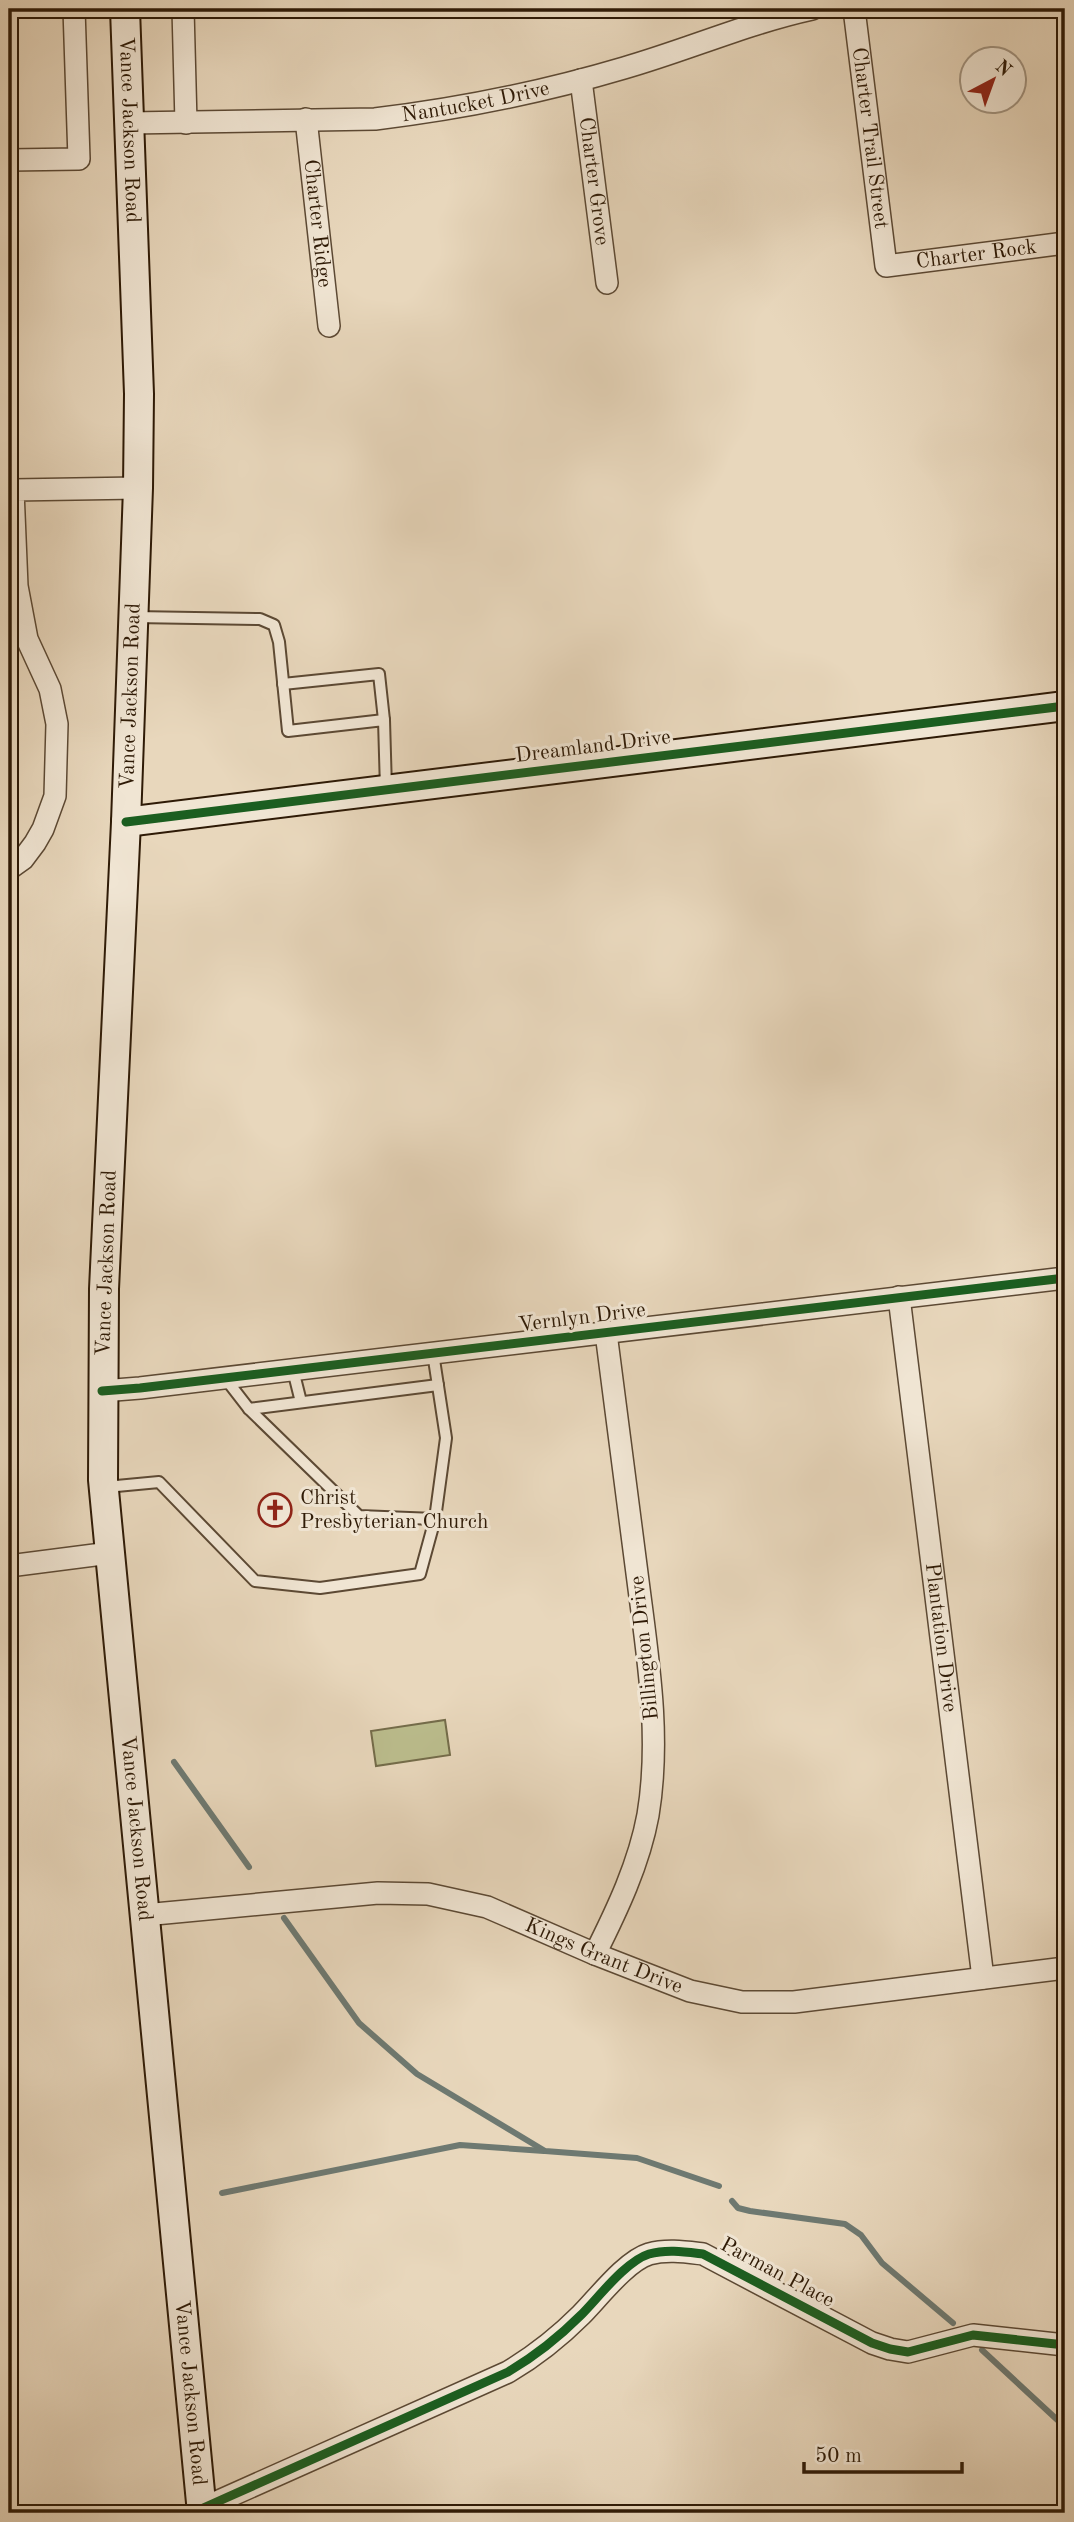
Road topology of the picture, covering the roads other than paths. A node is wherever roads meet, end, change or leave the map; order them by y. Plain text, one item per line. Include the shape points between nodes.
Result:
1 (74, 9) edge
2 (125, 9) edge
3 (183, 9) edge
4 (812, 9) edge
5 (854, 9) edge
6 (581, 80) junction
7 (306, 120) junction
8 (129, 123) junction
9 (186, 123) junction
10 (9, 160) edge
11 (1065, 243) edge
12 (886, 266) joint
13 (607, 283) dead end
14 (330, 326) dead end
15 (138, 488) junction
16 (134, 617) junction
17 (283, 684) junction
18 (1065, 706) edge
19 (384, 720) junction
20 (386, 790) junction
21 (126, 822) junction
22 (9, 869) edge
23 (1065, 1278) edge
24 (899, 1297) junction
25 (606, 1333) junction
26 (433, 1353) junction
27 (293, 1370) junction
28 (225, 1378) junction
29 (438, 1385) junction
30 (102, 1391) junction
31 (301, 1402) junction
32 (249, 1409) junction
33 (104, 1487) junction
34 (435, 1518) junction
35 (110, 1553) junction
36 (9, 1566) edge
37 (144, 1915) junction
38 (595, 1954) junction
39 (1065, 1968) edge
40 (983, 1978) junction
41 (1065, 2345) edge
42 (202, 2511) edge

1 - 10 street via 79,159
2 - 8 main road, Vance Jackson Road
3 - 9 street
4 - 6 street, Nantucket Drive
5 - 12 street, Charter Trail Street
6 - 7 street, Nantucket Drive via 415,114
6 - 13 street, Charter Grove
7 - 9 street, Nantucket Drive
7 - 14 street, Charter Ridge
8 - 9 street, Nantucket Drive
8 - 15 main road, Vance Jackson Road
11 - 12 street, Charter Rock
15 - 16 main road, Vance Jackson Road
15 - 22 street via 13,490 17,586 27,639 50,689 57,724 55,796 35,843
16 - 17 lane via 260,620 274,625
16 - 21 main road, Vance Jackson Road
17 - 19 lane via 379,674
17 - 19 lane via 288,731
18 - 20 main road, Dreamland Drive
19 - 20 lane
20 - 21 main road, Dreamland Drive
21 - 30 main road, Vance Jackson Road
23 - 24 street, Vernlyn Drive
24 - 25 street, Vernlyn Drive
24 - 40 street, Plantation Drive
25 - 26 street, Vernlyn Drive
25 - 38 street, Billington Drive via 653,1699 654,1761 648,1816 634,1866
26 - 27 street, Vernlyn Drive
26 - 29 lane
27 - 28 street, Vernlyn Drive
27 - 31 lane
28 - 30 street, Vernlyn Drive
28 - 32 lane
29 - 31 lane
29 - 34 lane via 446,1437
30 - 33 main road, Vance Jackson Road
31 - 32 lane
32 - 34 lane via 359,1516
33 - 34 lane via 159,1482 255,1581 320,1588 420,1574
33 - 35 main road, Vance Jackson Road
35 - 36 street
35 - 37 main road, Vance Jackson Road
37 - 38 street, Kings Grant Drive via 378,1893 428,1894 487,1907
37 - 42 main road, Vance Jackson Road
38 - 40 street, Kings Grant Drive via 690,1991 742,2002 794,2002
39 - 40 street, Kings Grant Drive
41 - 42 street, Parman Place via 973,2335 908,2351 890,2349 704,2254 648,2254 621,2273 544,2348 508,2372

